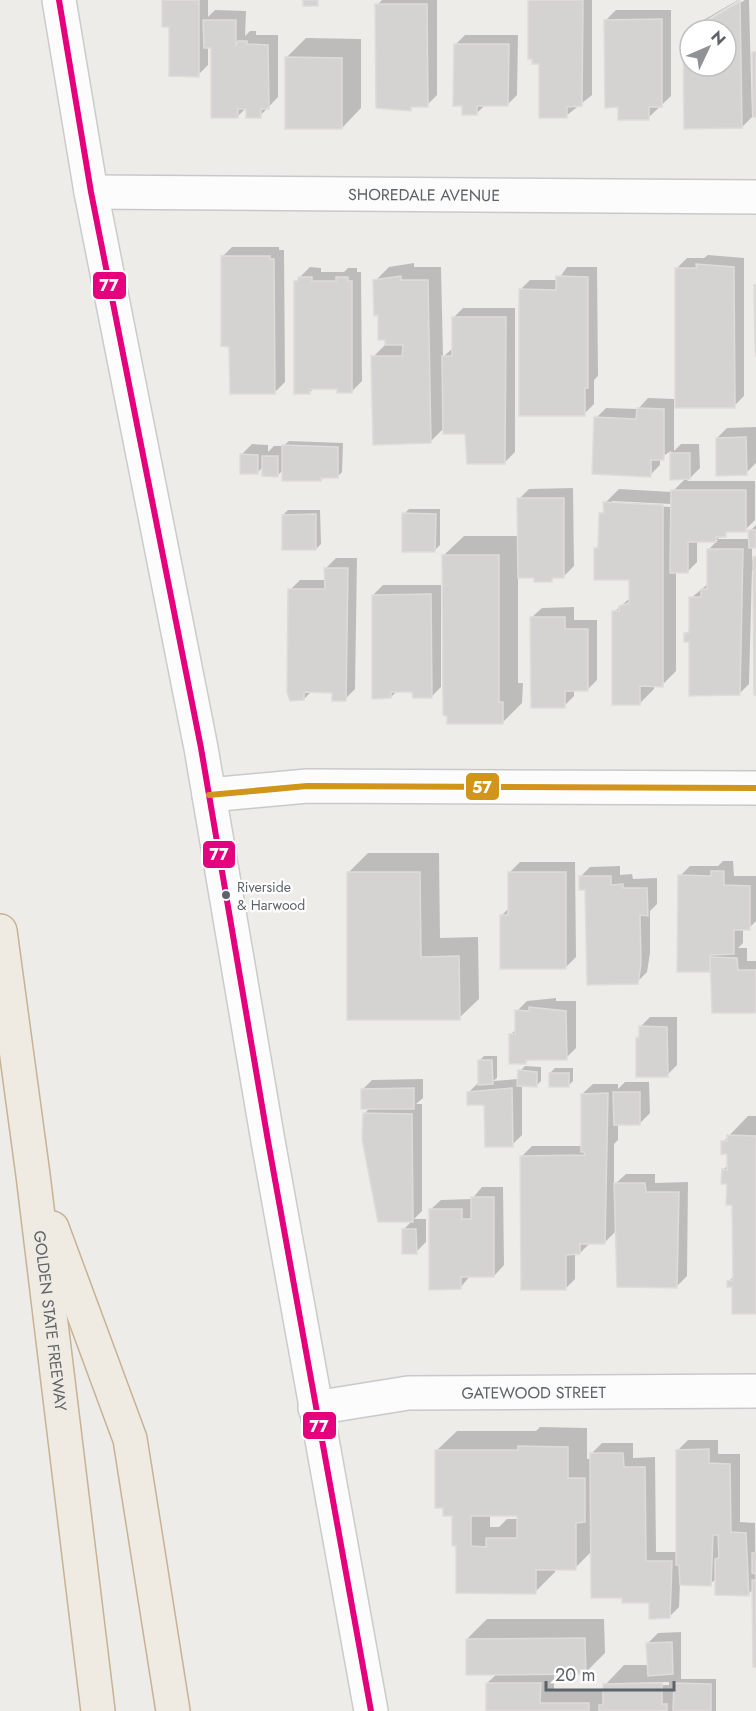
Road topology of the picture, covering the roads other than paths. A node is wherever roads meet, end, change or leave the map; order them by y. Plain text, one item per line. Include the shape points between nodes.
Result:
1 (59, 0) edge
2 (91, 192) junction
3 (756, 197) edge
4 (756, 788) edge
5 (209, 795) junction
6 (0, 931) edge
7 (33, 1175) junction
8 (756, 1391) edge
9 (315, 1408) junction
10 (98, 1711) edge
11 (173, 1711) edge
12 (371, 1711) edge

1 - 2 main road
2 - 3 main road, SHOREDALE AVENUE
2 - 5 main road
4 - 5 main road via 307,786
5 - 9 main road
6 - 7 highway, GOLDEN STATE FREEWAY
7 - 10 highway, GOLDEN STATE FREEWAY
7 - 11 highway via 130,1439
8 - 9 main road, GATEWOOD STREET via 408,1393
9 - 12 main road

